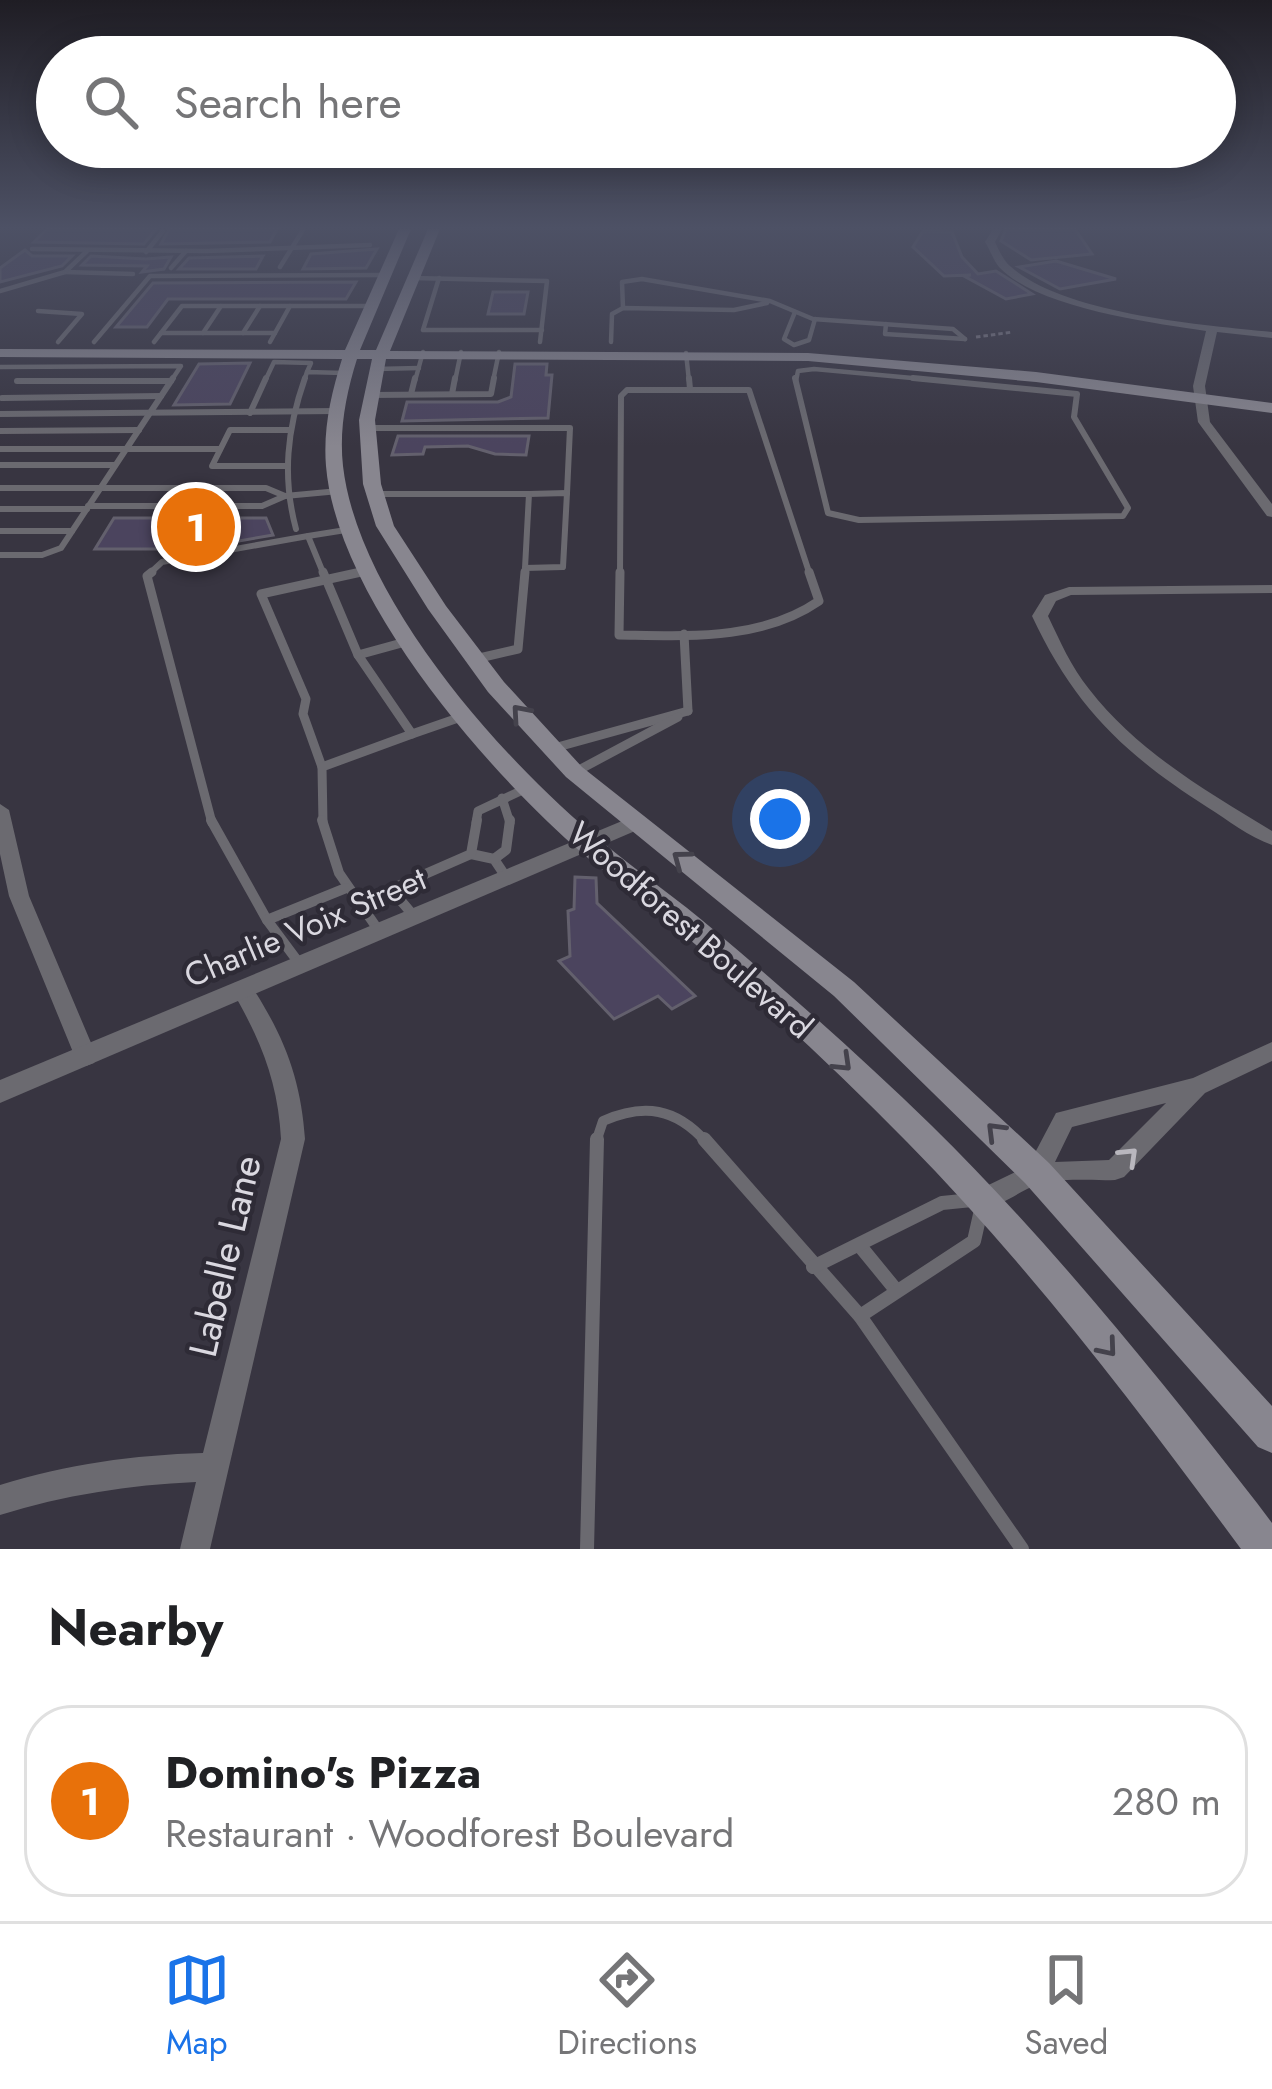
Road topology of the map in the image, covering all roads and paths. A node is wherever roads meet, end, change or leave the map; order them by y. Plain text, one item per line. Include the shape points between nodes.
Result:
1 (129, 301) edge
2 (375, 301) edge
3 (401, 301) edge
4 (545, 301) edge
5 (623, 301) edge
6 (768, 301) edge
7 (1080, 301) edge
8 (772, 302) junction
9 (400, 304) junction
10 (431, 304) joint
11 (221, 306) junction
12 (260, 306) junction
13 (290, 306) junction
14 (373, 306) junction
15 (623, 308) junction
16 (38, 311) dead end
17 (796, 312) junction
18 (814, 319) junction
19 (886, 324) junction
20 (1212, 329) junction
21 (1013, 332) dead end
22 (203, 333) junction
23 (243, 333) junction
24 (1272, 335) edge
25 (541, 336) junction
26 (969, 338) dead end
27 (0, 342) edge
28 (94, 342) junction
29 (152, 342) junction
30 (51, 346) junction
31 (274, 347) junction
32 (610, 347) junction
33 (794, 351) junction
34 (461, 352) junction
35 (499, 352) junction
36 (0, 353) edge
37 (686, 353) junction
38 (366, 355) junction
39 (185, 359) junction
40 (421, 360) junction
41 (0, 367) edge
42 (29, 367) junction
43 (982, 371) junction
44 (307, 373) junction
45 (954, 375) junction
46 (17, 381) junction
47 (171, 381) junction
48 (690, 389) junction
49 (1079, 389) junction
50 (1199, 393) junction
51 (369, 394) junction
52 (411, 394) junction
53 (452, 394) junction
54 (1272, 394) edge
55 (161, 396) junction
56 (1, 399) edge
57 (1272, 408) edge
58 (339, 411) junction
59 (292, 412) junction
60 (150, 413) junction
61 (250, 413) junction
62 (0, 414) edge
63 (368, 428) junction
64 (139, 430) junction
65 (291, 430) junction
66 (0, 431) edge
67 (127, 448) junction
68 (0, 449) edge
69 (220, 449) junction
70 (0, 465) edge
71 (116, 465) junction
72 (287, 466) junction
73 (0, 488) edge
74 (100, 488) junction
75 (374, 489) junction
76 (340, 491) junction
77 (566, 493) junction
78 (529, 494) junction
79 (285, 496) junction
80 (87, 508) junction
81 (0, 509) edge
82 (1272, 513) edge
83 (296, 529) dead end
84 (352, 529) junction
85 (0, 531) edge
86 (72, 531) junction
87 (308, 536) junction
88 (0, 555) edge
89 (525, 568) junction
90 (370, 570) junction
91 (327, 578) junction
92 (1272, 589) edge
93 (454, 631) junction
94 (684, 634) junction
95 (409, 641) junction
96 (358, 655) junction
97 (475, 659) junction
98 (688, 711) junction
99 (466, 715) junction
100 (412, 734) junction
101 (551, 749) junction
102 (322, 767) junction
103 (574, 772) junction
104 (515, 793) junction
105 (0, 810) edge
106 (634, 823) junction
107 (1272, 838) edge
108 (587, 843) junction
109 (471, 854) junction
110 (500, 868) junction
111 (346, 888) junction
112 (415, 917) junction
113 (267, 920) junction
114 (379, 932) junction
115 (301, 966) junction
116 (242, 988) junction
117 (1272, 1051) edge
118 (86, 1057) junction
119 (1199, 1086) junction
120 (0, 1092) edge
121 (1037, 1173) junction
122 (983, 1199) junction
123 (860, 1246) junction
124 (813, 1267) junction
125 (896, 1290) junction
126 (860, 1316) junction
127 (1272, 1434) edge
128 (214, 1467) junction
129 (0, 1500) edge
130 (195, 1549) edge
131 (587, 1549) edge
132 (1022, 1549) edge
133 (1266, 1549) edge

1 - 28 lane
2 - 14 main road, Woodforest Boulevard
3 - 9 main road, Woodforest Boulevard
4 - 25 lane
5 - 15 lane
6 - 8 lane
7 - 20 street
8 - 15 lane via 736,310
8 - 17 lane
9 - 10 lane
9 - 38 main road, Woodforest Boulevard
10 - 25 lane via 423,330
11 - 12 lane
11 - 22 lane
11 - 29 lane via 182,306
12 - 13 lane
12 - 23 lane
13 - 14 lane
13 - 31 lane
14 - 38 main road, Woodforest Boulevard
15 - 32 lane via 611,314
16 - 30 lane via 82,314
17 - 18 lane
17 - 33 lane via 784,339
18 - 19 lane
18 - 33 lane via 809,340
19 - 19 lane via 885,334 966,340 953,329
20 - 24 street
20 - 50 street
21 - 26 path
22 - 23 lane
22 - 29 lane
23 - 31 lane
25 - 32 main road
25 - 38 main road
27 - 30 main road
28 - 29 main road
28 - 30 main road
29 - 30 main road
29 - 31 main road
29 - 39 main road
30 - 36 main road
30 - 42 lane
31 - 38 main road
31 - 39 main road
31 - 44 lane via 311,363
31 - 61 lane
32 - 33 main road
32 - 35 main road
32 - 37 main road
33 - 37 main road
33 - 43 main road
33 - 45 main road
34 - 35 main road
34 - 40 main road
34 - 53 lane
35 - 53 lane via 490,394
37 - 48 lane
38 - 40 main road
38 - 44 lane
38 - 51 main road, Woodforest Boulevard
38 - 58 main road, Woodforest Boulevard
39 - 42 lane
39 - 47 lane
40 - 52 lane
41 - 42 lane
42 - 46 lane
43 - 45 main road
43 - 49 main road
43 - 50 main road
44 - 59 lane
45 - 49 lane via 798,371 828,513 859,520 1123,515 1128,508 1074,417
46 - 47 lane
46 - 56 lane
47 - 55 lane
48 - 94 lane via 621,396 619,635
48 - 94 lane via 749,390 819,601 803,616
49 - 50 main road
50 - 54 main road
50 - 57 main road
50 - 82 street via 1211,435
51 - 52 lane
51 - 63 main road, Woodforest Boulevard
52 - 53 lane
55 - 56 lane
55 - 60 lane
58 - 59 lane
58 - 76 main road, Woodforest Boulevard
59 - 61 lane
59 - 65 lane
60 - 61 lane
60 - 62 lane
60 - 64 lane
63 - 75 main road, Woodforest Boulevard
63 - 77 lane via 570,428
64 - 66 lane
64 - 67 lane
65 - 69 lane via 230,430
65 - 72 lane
67 - 68 lane
67 - 69 lane
67 - 71 lane
69 - 72 lane via 212,466
70 - 71 lane
71 - 74 lane
72 - 79 lane
73 - 74 lane
74 - 79 lane via 266,488
74 - 80 lane
75 - 76 main road
75 - 78 lane
75 - 93 main road, Woodforest Boulevard via 391,541
76 - 79 lane
76 - 84 main road, Woodforest Boulevard
77 - 78 lane
77 - 89 lane via 563,567
78 - 89 lane
79 - 80 lane via 262,506
79 - 83 lane
80 - 81 lane
80 - 86 lane
84 - 87 lane
84 - 90 main road, Woodforest Boulevard
85 - 86 lane
86 - 88 lane via 61,548 42,555
87 - 91 lane
87 - 113 lane via 162,562 147,576 213,826
89 - 97 lane via 518,649
90 - 91 lane
90 - 95 main road, Woodforest Boulevard
91 - 96 lane
91 - 102 lane via 261,594 306,699 303,713
92 - 107 street via 1069,591 1042,609 1070,680 1102,719 1151,761
93 - 95 main road
93 - 97 main road, Woodforest Boulevard
94 - 98 lane
95 - 96 lane
95 - 99 main road, Woodforest Boulevard
96 - 100 lane
101 -> 97 main road, Woodforest Boulevard
98 - 101 lane
98 - 103 lane
99 - 100 lane
99 - 104 main road, Woodforest Boulevard
100 - 102 lane
101 - 103 main road, Woodforest Boulevard
102 - 111 lane via 321,829
103 - 106 main road, Woodforest Boulevard
104 - 108 main road, Woodforest Boulevard
104 - 109 lane via 478,811
104 - 110 lane
105 - 118 street via 19,896
106 - 108 street, Charlie Voix Street
121 -> 106 main road, Woodforest Boulevard via 844,989
108 - 110 street, Charlie Voix Street
108 -> 122 main road, Woodforest Boulevard via 791,1013
109 - 110 lane
109 - 112 lane via 391,889
110 - 112 street, Charlie Voix Street
111 - 113 lane
111 - 114 lane
112 - 114 street, Charlie Voix Street
113 - 115 lane
114 - 115 street, Charlie Voix Street
115 - 116 street, Charlie Voix Street
116 - 118 street, Charlie Voix Street
116 - 128 street, Labelle Lane via 280,1055 293,1139
117 - 119 street
118 - 120 street, Charlie Voix Street
121 -> 119 street via 1115,1170
119 - 121 street via 1064,1120
121 - 122 street
121 - 127 main road, Woodforest Boulevard
122 - 123 lane via 943,1203
122 - 125 lane via 974,1241
122 -> 133 main road, Woodforest Boulevard
123 - 124 lane
123 - 125 lane
124 - 126 lane
124 - 131 lane via 689,1122 641,1107 603,1121 596,1141
125 - 126 lane
126 - 132 lane
128 - 129 street via 105,1472
128 - 130 street, Labelle Lane

